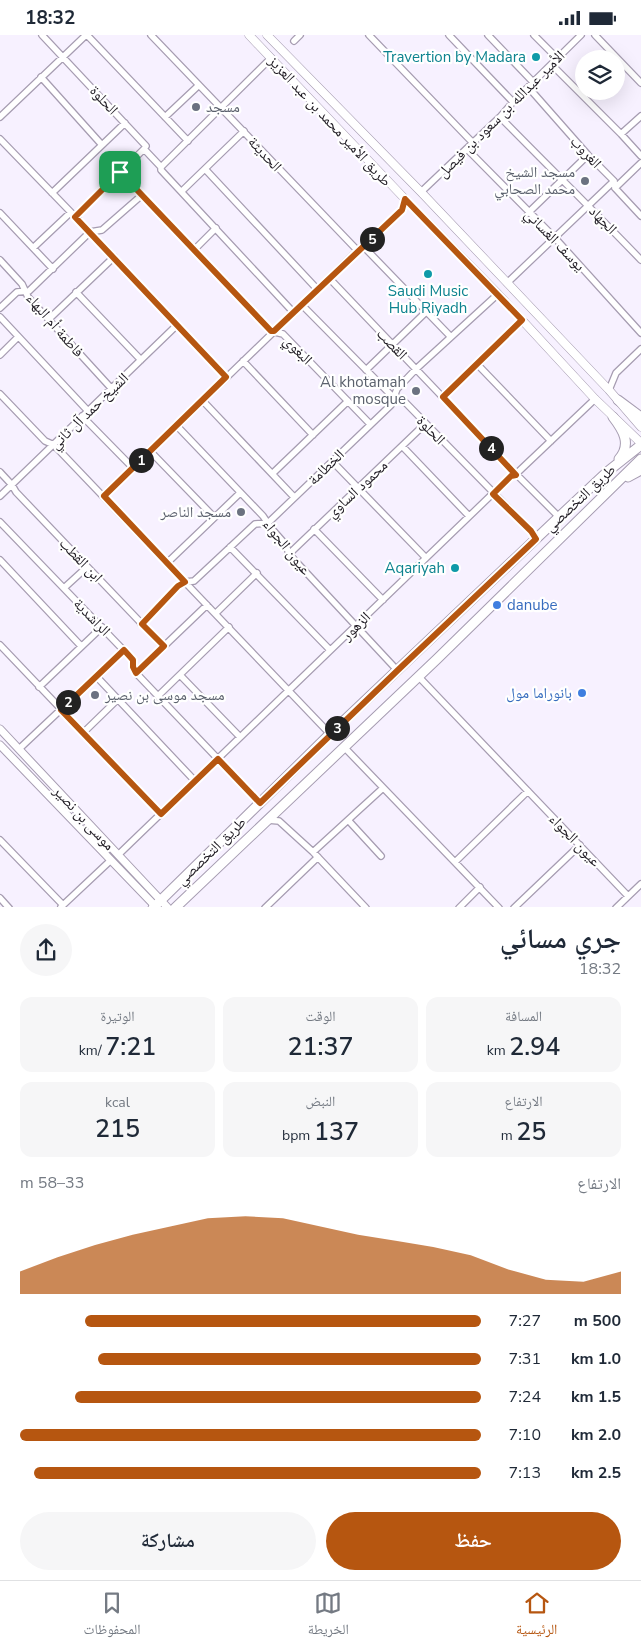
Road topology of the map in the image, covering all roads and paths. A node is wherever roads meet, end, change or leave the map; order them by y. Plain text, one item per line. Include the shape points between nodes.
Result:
1 (42, 35) edge
2 (87, 35) edge
3 (151, 35) edge
4 (249, 35) edge
5 (267, 35) edge
6 (300, 35) edge
7 (369, 35) edge
8 (449, 35) edge
9 (488, 35) edge
10 (534, 35) edge
11 (581, 35) edge
12 (595, 35) edge
13 (294, 41) dead end
14 (63, 57) junction
15 (271, 58) junction
16 (557, 59) junction
17 (552, 65) junction
18 (41, 77) junction
19 (534, 83) junction
20 (641, 83) edge
21 (199, 85) junction
22 (529, 88) junction
23 (512, 102) junction
24 (221, 109) junction
25 (641, 115) edge
26 (0, 117) edge
27 (165, 117) junction
28 (500, 117) junction
29 (125, 123) junction
30 (244, 131) junction
31 (621, 134) junction
32 (0, 139) edge
33 (188, 141) junction
34 (473, 143) junction
35 (102, 145) junction
36 (144, 149) junction
37 (467, 149) junction
38 (588, 155) junction
39 (641, 156) edge
40 (641, 163) edge
41 (161, 169) junction
42 (205, 169) junction
43 (120, 172) junction
44 (562, 180) junction
45 (614, 181) junction
46 (615, 188) junction
47 (182, 191) junction
48 (421, 192) junction
49 (52, 193) junction
50 (142, 195) junction
51 (405, 199) junction
52 (589, 205) junction
53 (0, 213) edge
54 (70, 213) junction
55 (528, 213) junction
56 (641, 216) edge
57 (75, 217) junction
58 (216, 228) junction
59 (90, 232) junction
60 (555, 238) junction
61 (34, 247) junction
62 (364, 247) junction
63 (194, 249) junction
64 (358, 251) junction
65 (114, 257) junction
66 (0, 261) edge
67 (641, 261) edge
68 (53, 269) junction
69 (330, 279) junction
70 (506, 283) junction
71 (318, 290) junction
72 (25, 291) junction
73 (76, 292) junction
74 (498, 295) junction
75 (302, 305) junction
76 (0, 308) edge
77 (426, 312) junction
78 (294, 313) junction
79 (0, 317) edge
80 (49, 319) junction
81 (522, 320) junction
82 (177, 325) junction
83 (274, 331) junction
84 (641, 333) edge
85 (18, 337) junction
86 (451, 337) junction
87 (393, 345) junction
88 (641, 349) edge
89 (0, 355) edge
90 (141, 360) junction
91 (244, 361) junction
92 (477, 365) junction
93 (416, 369) junction
94 (366, 370) junction
95 (226, 377) junction
96 (112, 388) junction
97 (609, 390) junction
98 (0, 394) edge
99 (394, 396) junction
100 (443, 397) junction
101 (595, 399) junction
102 (202, 400) junction
103 (618, 400) junction
104 (348, 401) junction
105 (625, 409) junction
106 (88, 411) junction
107 (82, 416) junction
108 (613, 417) junction
109 (641, 417) edge
110 (370, 424) junction
111 (425, 424) junction
112 (176, 425) junction
113 (641, 427) edge
114 (313, 435) junction
115 (551, 441) junction
116 (641, 444) edge
117 (54, 445) junction
118 (402, 447) junction
119 (641, 449) edge
120 (150, 451) junction
121 (641, 453) edge
122 (627, 456) junction
123 (641, 459) edge
124 (332, 461) junction
125 (133, 468) junction
126 (637, 468) edge
127 (0, 472) edge
128 (607, 472) junction
129 (273, 473) junction
130 (516, 475) junction
131 (12, 485) junction
132 (358, 488) junction
133 (240, 493) junction
134 (493, 494) junction
135 (0, 496) edge
136 (104, 496) junction
137 (294, 497) junction
138 (469, 516) junction
139 (214, 517) junction
140 (558, 517) junction
141 (0, 521) edge
142 (268, 523) junction
143 (314, 529) junction
144 (536, 539) junction
145 (230, 547) junction
146 (289, 554) junction
147 (426, 558) junction
148 (0, 560) edge
149 (167, 563) junction
150 (87, 567) junction
151 (257, 573) junction
152 (185, 582) junction
153 (64, 588) junction
154 (383, 600) junction
155 (207, 605) junction
156 (216, 613) junction
157 (142, 624) junction
158 (356, 625) junction
159 (102, 627) junction
160 (229, 627) junction
161 (0, 645) edge
162 (81, 646) junction
163 (164, 646) junction
164 (124, 650) junction
165 (330, 650) junction
166 (398, 670) junction
167 (136, 673) junction
168 (180, 675) junction
169 (96, 676) junction
170 (418, 676) junction
171 (39, 687) junction
172 (289, 690) junction
173 (159, 695) junction
174 (118, 699) junction
175 (61, 710) junction
176 (0, 729) edge
177 (83, 733) junction
178 (330, 735) junction
179 (240, 737) junction
180 (0, 745) edge
181 (344, 747) junction
182 (19, 749) junction
183 (218, 759) junction
184 (195, 781) junction
185 (383, 788) junction
186 (528, 791) junction
187 (260, 803) junction
188 (161, 814) junction
189 (268, 820) junction
190 (348, 821) junction
191 (0, 840) edge
192 (580, 845) junction
193 (118, 855) junction
194 (316, 855) junction
195 (381, 855) dead end
196 (111, 860) junction
197 (455, 862) junction
198 (641, 884) edge
199 (177, 885) junction
200 (480, 887) junction
201 (153, 891) junction
202 (188, 895) junction
203 (628, 895) junction
204 (147, 897) junction
205 (0, 898) edge
206 (157, 905) edge
207 (62, 906) edge
208 (9, 907) edge
209 (168, 907) edge
210 (175, 907) edge
211 (265, 907) edge
212 (366, 907) edge
213 (459, 907) edge
214 (499, 907) edge
215 (514, 907) edge
216 (616, 907) edge

1 - 14 street, الحلوة
2 - 14 street
2 - 27 street
3 - 21 street, الحديثة
4 - 15 main road, طريق الأمير محمد بن عبد العزيز
5 - 48 main road, طريق الأمير محمد بن عبد العزيز
6 - 13 street
7 - 34 street
8 - 23 street
9 - 19 street
10 - 16 street
11 - 16 street, الأمير عبدالله بن سعود بن فيصل
12 - 20 street
14 - 18 street
14 - 29 street, الحلوة
15 - 24 street
15 - 51 main road, طريق الأمير محمد بن عبد العزيز
16 - 17 street, الأمير عبدالله بن سعود بن فيصل
17 - 19 street, الأمير عبدالله بن سعود بن فيصل
17 - 31 street
18 - 26 street
18 - 35 street
19 - 22 street, الأمير عبدالله بن سعود بن فيصل
21 - 24 street, الحديثة
21 - 27 street
22 - 23 street, الأمير عبدالله بن سعود بن فيصل
22 - 38 street, الغروب
23 - 28 street, الأمير عبدالله بن سعود بن فيصل
24 - 30 street, الحديثة
24 - 33 street
25 - 31 street
27 - 33 street
28 - 34 street, الأمير عبدالله بن سعود بن فيصل
28 - 44 street, الجهاد
29 - 35 street
29 - 36 street, الحلوة via 146,146
30 - 42 street
30 - 64 street, الحديثة
31 - 39 street
32 - 49 street
33 - 41 street
34 - 37 street, الأمير عبدالله بن سعود بن فيصل
35 - 49 street
36 - 41 street, الحلوة
36 - 43 street
37 - 48 street, الأمير عبدالله بن سعود بن فيصل
37 - 55 street, يوسف الغساني
38 - 44 street
38 - 45 street, الغروب
40 - 46 street
41 - 47 street, الحلوة
42 - 47 street
42 - 71 street
43 - 50 street, البغوي
43 - 57 street
44 - 52 street, الجهاد
44 - 55 street
45 - 46 street, الغروب
45 - 52 street
46 - 56 street
47 - 58 street, الحلوة
48 - 70 main road, طريق الأمير محمد بن عبد العزيز
49 - 54 street
50 - 59 street via 102,230
50 - 63 street, البغوي
51 - 62 street via 402,210
51 - 74 main road, طريق الأمير محمد بن عبد العزيز
52 - 60 street
52 - 67 street, الجهاد
53 - 61 street
54 - 57 street
54 - 61 street
55 - 60 street, يوسف الغساني
57 - 59 street
58 - 63 street
58 - 78 street, الحلوة
59 - 65 street
59 - 68 street
60 - 70 street
60 - 84 street, يوسف الغساني
61 - 68 street
62 - 64 street
62 - 77 street
63 - 83 street, البغوي
64 - 69 street
65 - 73 street
65 - 82 street
66 - 72 street, فاطمة أم البهاء
68 - 72 street
69 - 71 street
69 - 87 street, القصب
70 - 97 main road, طريق الأمير محمد بن عبد العزيز
71 - 75 street
72 - 76 street via 16,292
72 - 80 street, فاطمة أم البهاء
73 - 80 street
73 - 90 street
74 - 81 main road, طريق الأمير محمد بن عبد العزيز
74 - 86 street, الخطامة
75 - 78 street
75 - 94 street, الحلوة
77 - 86 street
77 - 87 street
78 - 83 street
79 - 85 street
80 - 96 street, فاطمة أم البهاء
81 - 92 street
81 - 101 main road, طريق الأمير محمد بن عبد العزيز
82 - 90 street, الشيخ حمد آل ثاني
82 - 95 street
83 - 91 street
83 - 104 street, البغوي via 283,334
85 - 89 street
85 - 106 street
86 - 93 street, الخطامة
87 - 93 street, القصب
87 - 94 street
88 - 97 street via 616,373
90 - 96 street, الشيخ حمد آل ثاني
91 - 95 street
91 - 114 street
92 - 100 street
92 - 115 street
93 - 99 street, الخطامة
93 - 100 street, القصب
94 - 99 street, الحلوة
95 - 102 street
96 - 106 street, الشيخ حمد آل ثاني
97 - 103 main road, طريق الأمير محمد بن عبد العزيز
98 - 117 street via 45,441
99 - 110 street, الخطامة via 391,405
99 - 111 street, الحلوة via 402,399
100 - 130 street, القصب
101 - 108 main road, طريق الأمير محمد بن عبد العزيز
101 - 115 street, الزهور
102 - 112 street
102 - 129 street
103 - 105 main road, طريق الأمير محمد بن عبد العزيز
103 - 109 main road
104 - 110 street, البغوي
104 - 114 street
105 - 108 main road via 635,426
105 - 113 main road, طريق الأمير محمد بن عبد العزيز
106 - 107 street, الشيخ حمد آل ثاني
107 - 117 street, الشيخ حمد آل ثاني
107 - 125 street
108 - 116 main road, طريق الأمير محمد بن عبد العزيز
108 - 128 main road via 624,433 626,446 624,453
110 - 124 street, الخطامة
111 - 118 street, محمود الساوي
111 - 134 street, الحلوة
112 - 120 street
112 - 133 street, عيون الجواء
114 - 129 street
115 - 130 street, الزهور
116 - 122 main road, طريق التخصصي
117 - 131 street, الشيخ حمد آل ثاني
117 - 136 street
118 - 132 street, محمود الساوي
118 - 138 street
119 - 122 main road
120 - 125 street
120 - 139 street
121 - 126 main road
122 - 128 main road, طريق التخصصي
123 - 126 main road, طريق التخصصي
124 - 132 street
124 - 137 street, الخطامة
125 - 136 street
126 - 170 main road, طريق التخصصي via 618,482
127 - 131 street, ابن القطب
128 - 140 main road, طريق التخصصي
129 - 137 street
130 - 134 street, الزهور
130 - 140 street, القصب
131 - 135 street, الشيخ حمد آل ثاني
131 - 150 street, ابن القطب
132 - 143 street, محمود الساوي
132 - 147 street
133 - 139 street
133 - 142 street, عيون الجواء
134 - 138 street, الزهور
134 - 144 street, الحلوة
136 - 149 street
137 - 142 street, الخطامة
138 - 147 street, الزهور
139 - 149 street
140 - 144 main road, طريق التخصصي
141 - 153 street, الراشدية
142 - 145 street, الخطامة via 255,524
142 - 146 street, عيون الجواء via 286,545
143 - 146 street, محمود الساوي
143 - 154 street
144 - 166 main road, طريق التخصصي
145 - 151 street
145 - 152 street, الخطامة via 194,581
146 - 158 street, عيون الجواء
147 - 154 street, الزهور
148 - 162 street
149 - 152 street
150 - 153 street
150 - 157 street, ابن القطب
151 - 156 street
151 - 165 street
152 - 155 street
152 - 157 street, الخطامة
153 - 159 street, الراشدية
154 - 158 street, الزهور
155 - 156 street
155 - 163 street
156 - 160 street
157 - 163 street, ابن القطب
158 - 165 street, الزهور
158 - 166 street, عيون الجواء
159 - 162 street
159 - 164 street, الراشدية
160 - 168 street
160 - 172 street
161 - 171 street
162 - 171 street
163 - 167 street
164 - 167 street, الراشدية via 133,660
164 - 169 street
165 - 172 street, الزهور
166 - 178 main road, طريق التخصصي
167 - 173 street, الراشدية
168 - 173 street
168 - 179 street
169 - 174 street
169 - 175 street
170 - 181 main road, طريق التخصصي
170 - 186 street, عيون الجواء
171 - 175 street
172 - 178 street
172 - 179 street, الزهور
173 - 183 street, الراشدية
174 - 177 street
174 - 184 street
175 - 177 street
175 - 182 street
176 - 182 street, موسى بن نصير
177 - 188 street
178 - 187 main road, طريق التخصصي
179 - 183 street, الزهور
180 - 196 street
181 - 185 street
181 - 189 main road, طريق التخصصي
182 - 193 street, موسى بن نصير
183 - 184 street, الزهور
183 - 187 street, الراشدية
184 - 188 street, الزهور
185 - 190 street
185 - 197 street
186 - 192 street, عيون الجواء
186 - 197 street
187 - 199 main road, طريق التخصصي
188 - 193 street, الزهور
189 - 194 street via 280,821
189 - 202 main road, طريق التخصصي
190 - 194 street
190 - 195 street
191 - 207 street
192 - 203 street, عيون الجواء
192 - 215 street
193 - 201 street, موسى بن نصير
194 - 211 street
194 - 212 street
196 - 204 street
196 - 207 street
197 - 200 street
198 - 203 street
199 - 202 main road via 168,905
199 - 206 main road, طريق التخصصي
200 - 213 street
200 - 214 street
201 - 204 street via 154,899
201 - 206 street, موسى بن نصير
202 - 210 main road, طريق التخصصي
203 - 216 street
204 - 206 street
205 - 208 street
206 - 209 street, موسى بن نصير

